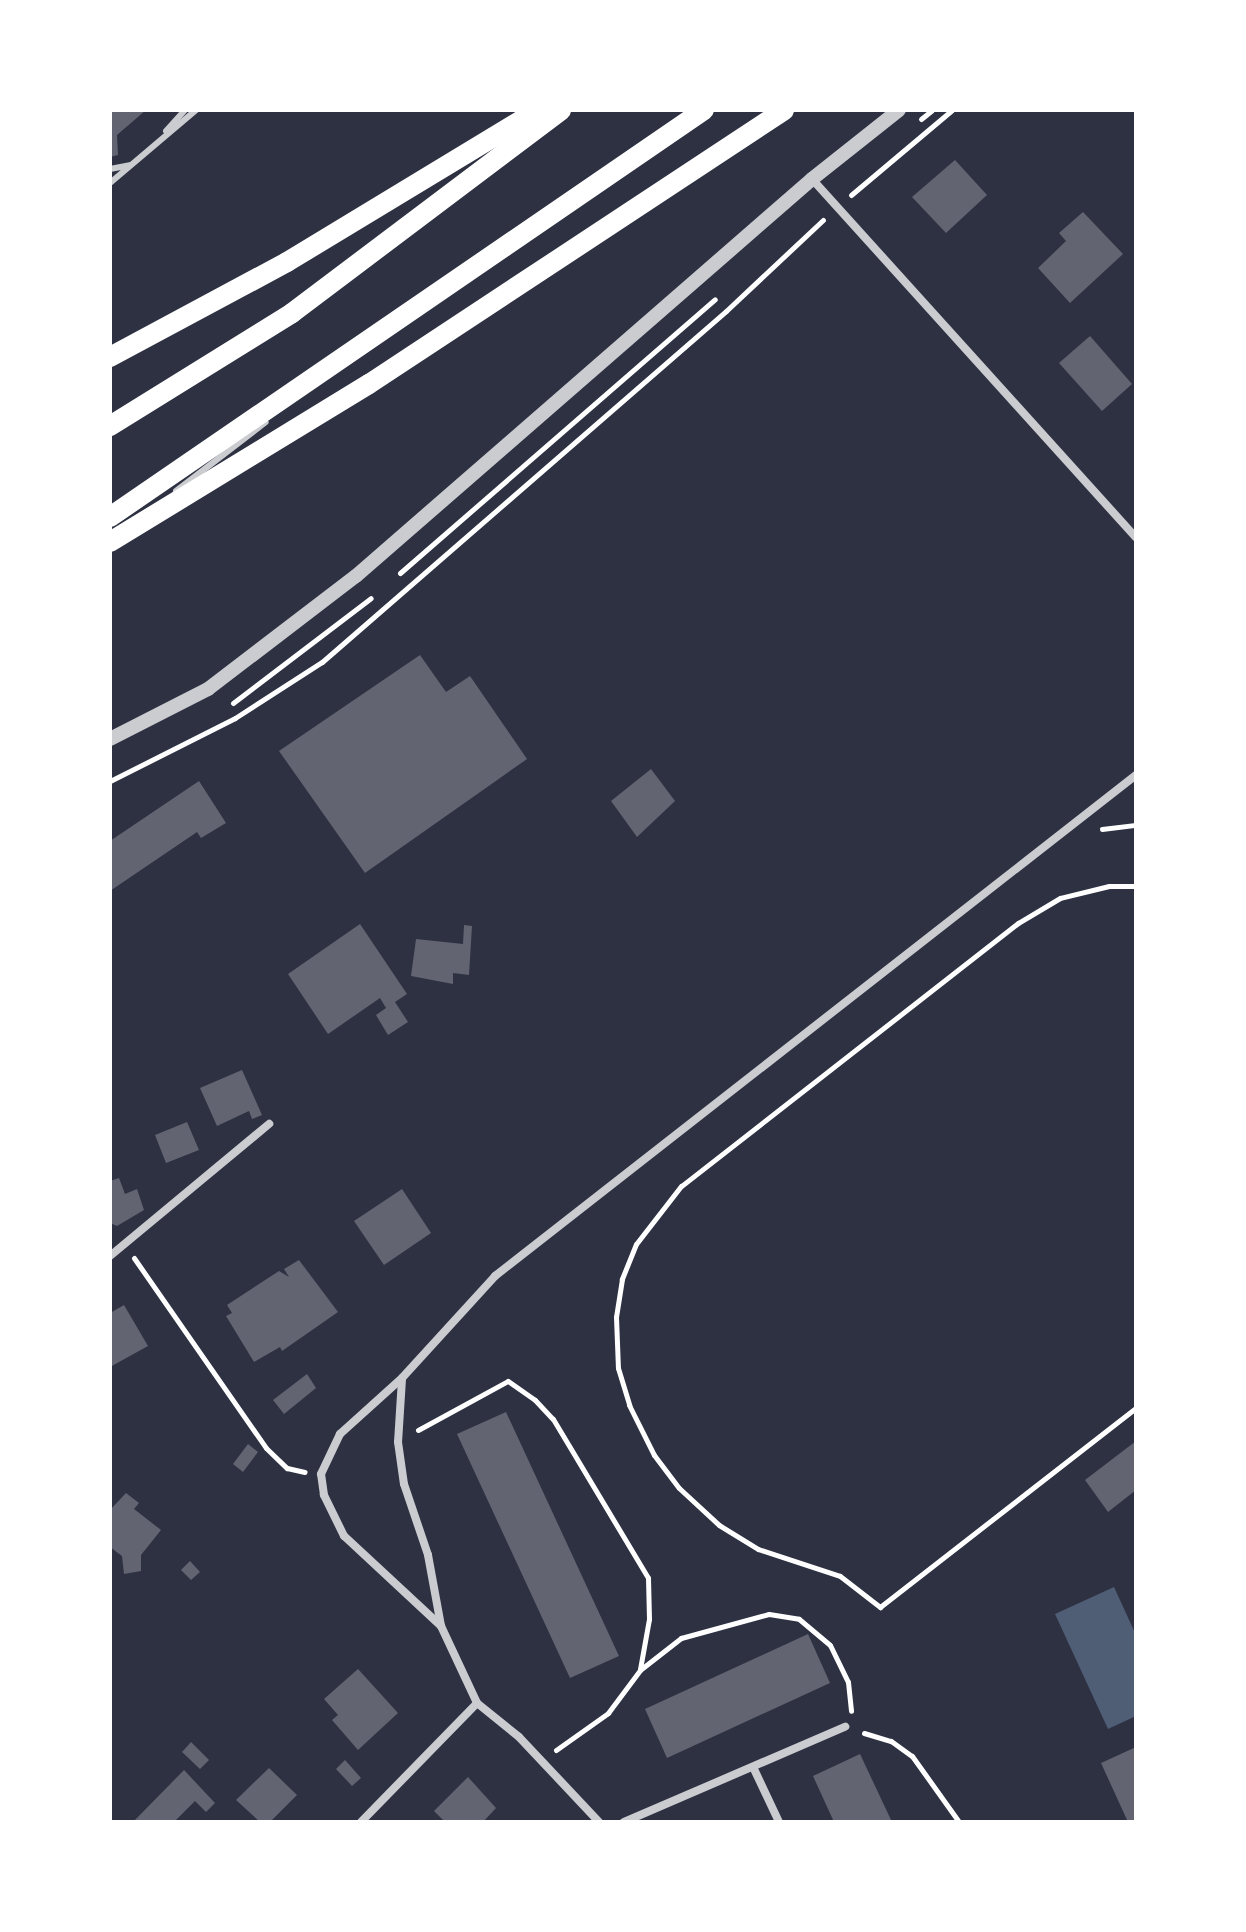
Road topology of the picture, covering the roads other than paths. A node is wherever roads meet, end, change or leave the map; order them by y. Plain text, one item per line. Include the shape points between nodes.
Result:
1 (185, 110) edge
2 (196, 110) edge
3 (538, 110) edge
4 (561, 110) edge
5 (704, 110) edge
6 (784, 110) edge
7 (899, 110) edge
8 (148, 151) junction
9 (132, 164) junction
10 (110, 169) edge
11 (812, 179) junction
12 (110, 183) edge
13 (399, 319) junction
14 (110, 357) edge
15 (110, 426) edge
16 (110, 517) edge
17 (1136, 537) edge
18 (110, 542) edge
19 (110, 739) edge
20 (1136, 775) edge
21 (269, 1124) dead end
22 (110, 1256) edge
23 (402, 1378) junction
24 (441, 1626) junction
25 (477, 1703) junction
26 (845, 1727) road end
27 (754, 1769) junction
28 (361, 1822) edge
29 (599, 1822) edge
30 (624, 1822) edge
31 (779, 1822) edge

1 - 8 lane
2 - 8 lane
3 - 14 main road via 287,262
4 - 15 main road via 292,313
5 - 13 main road
6 - 18 main road via 369,384
7 - 11 street
8 - 9 lane
9 - 10 lane
9 - 12 lane
11 - 17 street
11 - 19 street via 312,611 208,689
13 - 16 main road
13 - 18 lane
20 - 23 street via 599,1190 495,1276
21 - 22 street
23 - 24 street via 398,1442
23 - 24 street via 340,1434 321,1474 324,1495 344,1536
24 - 25 street
25 - 28 street
25 - 29 street
26 - 27 street
27 - 30 street
27 - 31 street

